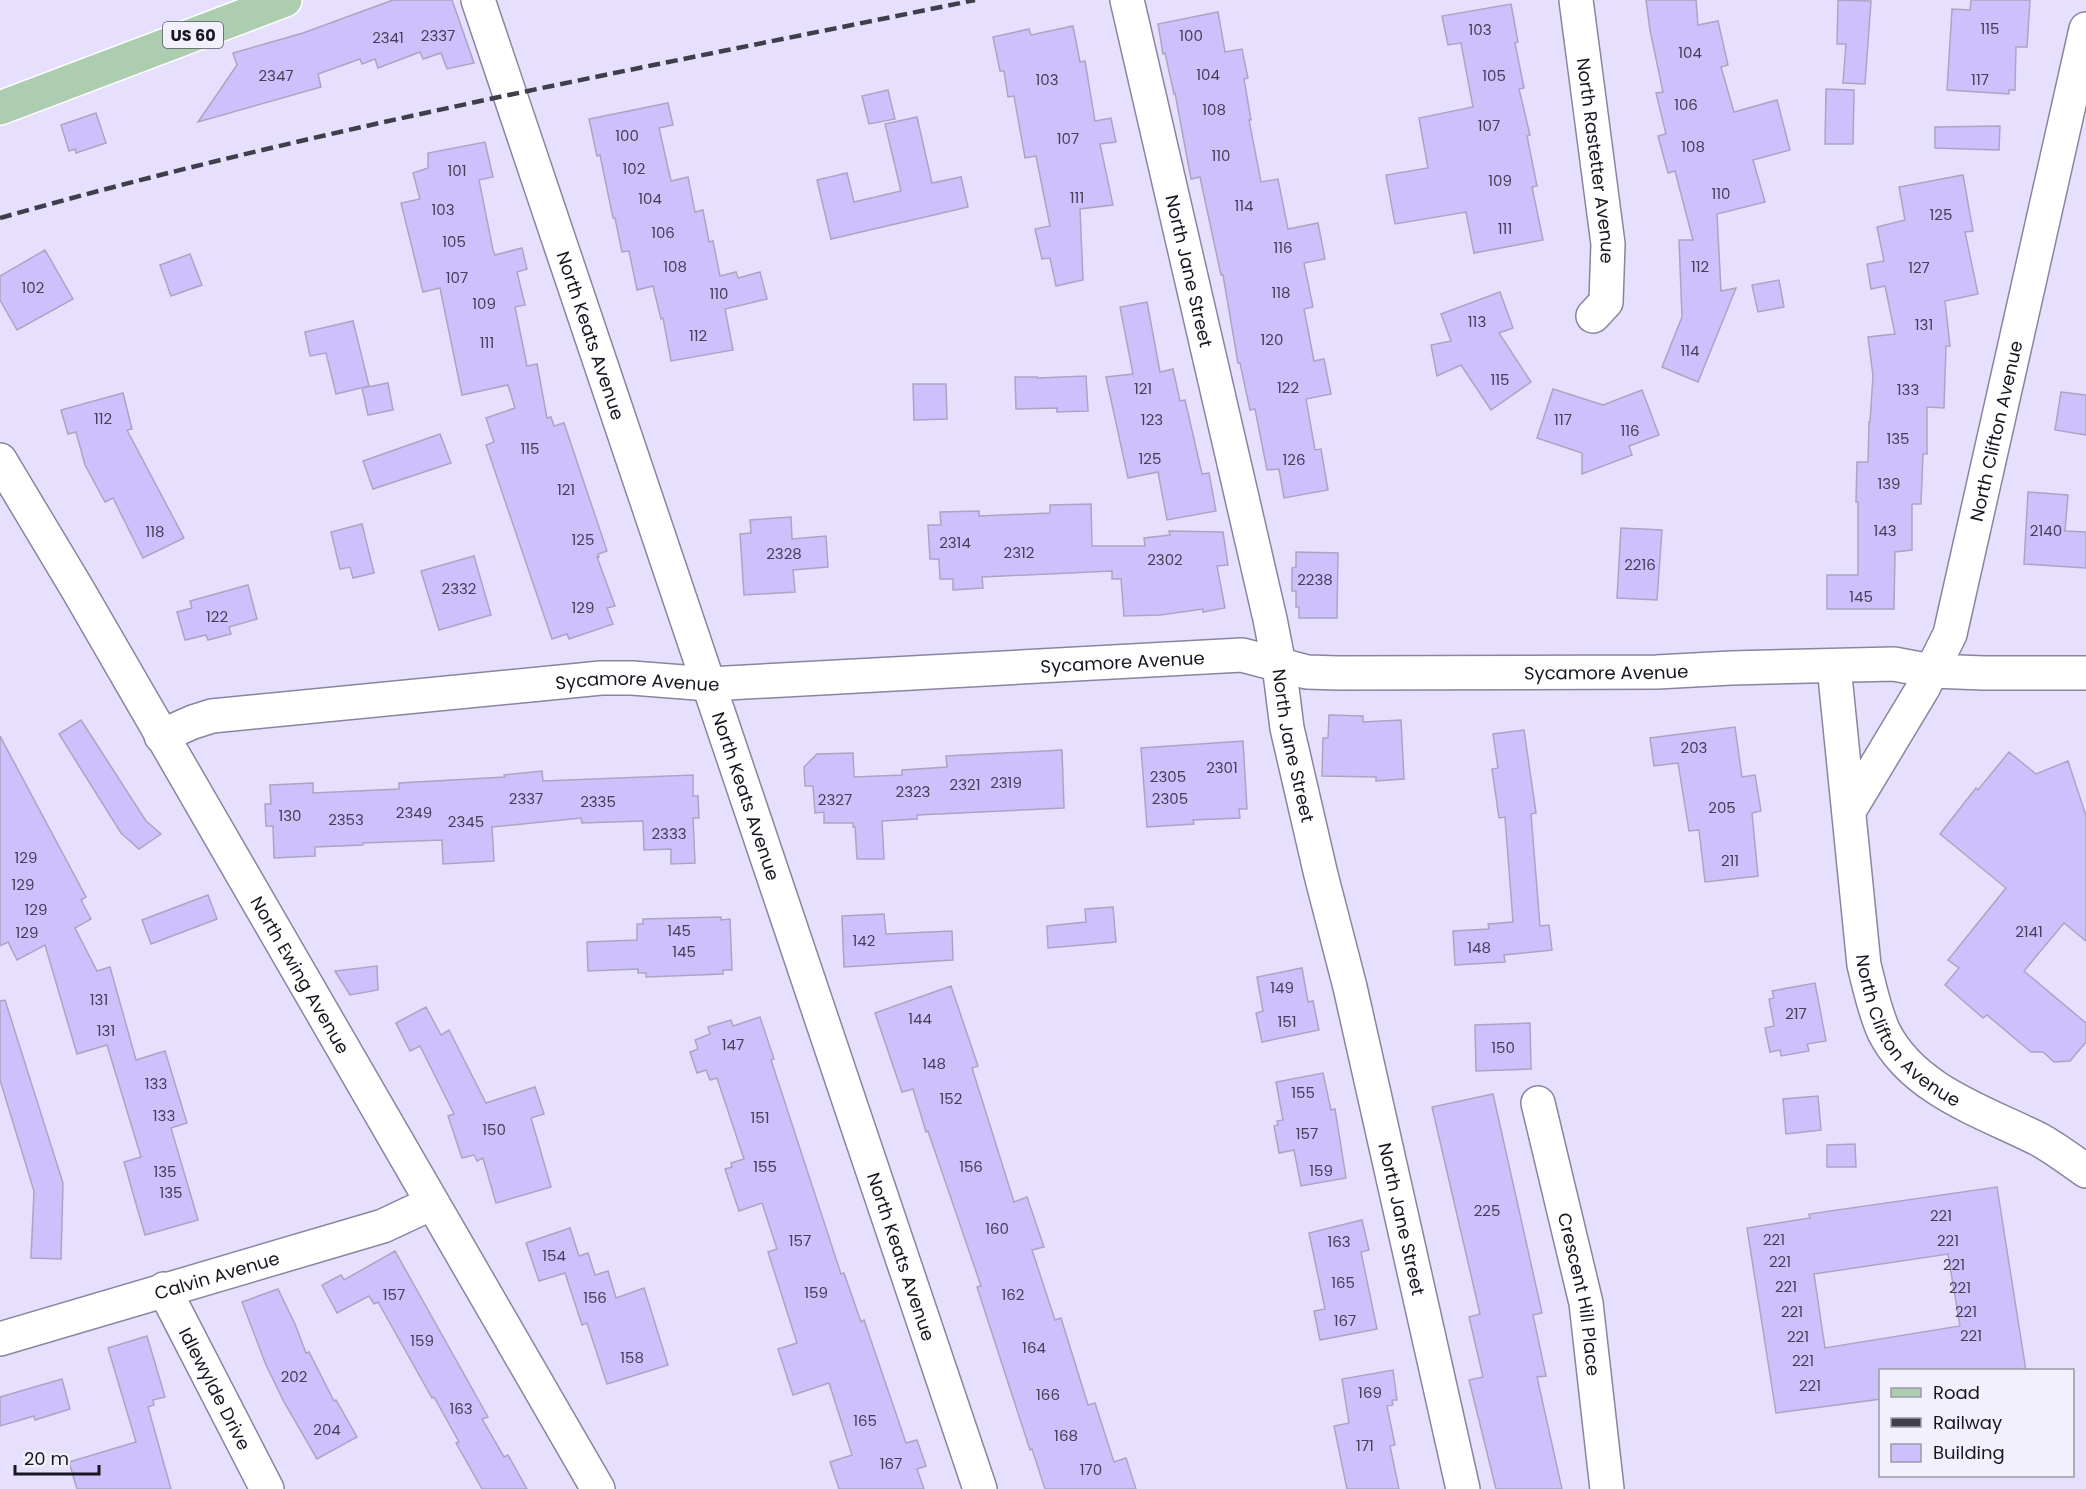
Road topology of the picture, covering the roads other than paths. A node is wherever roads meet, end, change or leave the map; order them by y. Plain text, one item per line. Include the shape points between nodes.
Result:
1 (285, 0) edge
2 (478, 0) edge
3 (1127, 0) edge
4 (1576, 0) edge
5 (2086, 29) edge
6 (0, 108) edge
7 (1593, 316) dead end
8 (0, 460) edge
9 (1280, 665) junction
10 (1834, 666) junction
11 (1931, 671) junction
12 (2086, 673) edge
13 (709, 684) junction
14 (160, 736) junction
15 (1849, 810) junction
16 (1538, 1103) dead end
17 (2086, 1171) edge
18 (432, 1203) junction
19 (165, 1289) junction
20 (0, 1339) edge
21 (267, 1489) edge
22 (598, 1489) edge
23 (980, 1489) edge
24 (1463, 1489) edge
25 (1607, 1489) edge

1 - 6 main road, US 60
2 - 13 street, North Keats Avenue
3 - 9 street, North Jane Street
4 - 7 street, North Rastetter Avenue via 1608,244 1606,302
5 - 11 street, North Clifton Avenue via 1950,634
8 - 14 street, North Ewing Avenue
9 - 10 street, Sycamore Avenue via 1307,672 1338,673 1657,672
9 - 13 street, Sycamore Avenue via 1242,655
9 - 24 street, North Jane Street via 1287,728 1350,987
10 - 11 street, Sycamore Avenue via 1894,664
10 - 15 street, North Clifton Avenue
11 - 12 street, Sycamore Avenue
11 - 15 street, North Clifton Avenue
13 - 14 street, Sycamore Avenue via 590,679 212,716
13 - 23 street, North Keats Avenue
14 - 18 street, North Ewing Avenue
15 - 17 street, North Clifton Avenue via 1864,966 1874,1008 1900,1057 1942,1092 2042,1142
16 - 25 street, Crescent Hill Place via 1586,1303
18 - 19 street, Calvin Avenue via 383,1226
18 - 22 street, North Ewing Avenue
19 - 20 street, Calvin Avenue
19 - 21 street, Idlewylde Drive

